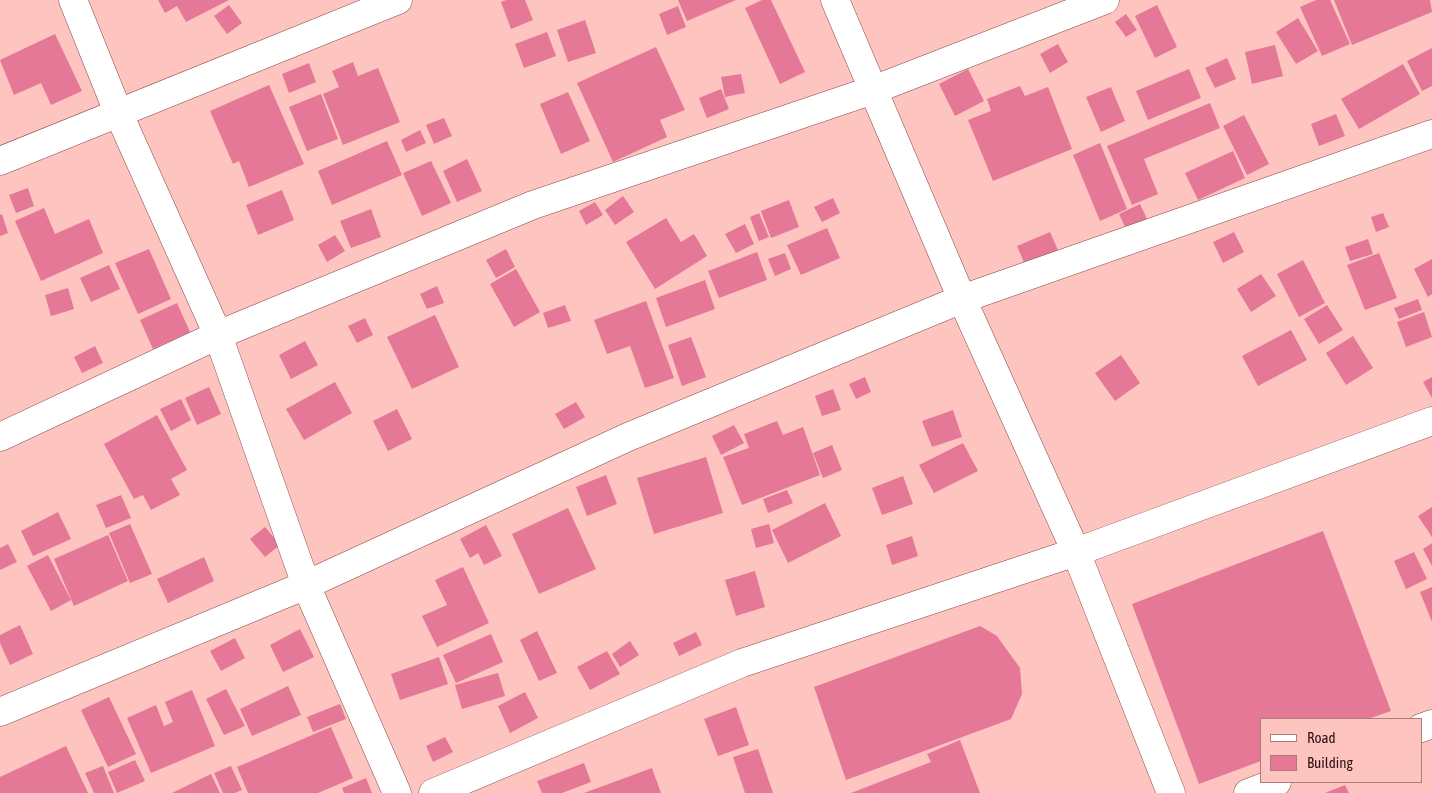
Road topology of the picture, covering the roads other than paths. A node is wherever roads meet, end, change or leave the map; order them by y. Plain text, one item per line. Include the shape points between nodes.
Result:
1 (73, 0) edge
2 (398, 0) edge
3 (835, 0) edge
4 (1105, 0) edge
5 (873, 90) junction
6 (118, 112) junction
7 (1432, 134) edge
8 (0, 161) edge
9 (962, 299) junction
10 (218, 335) junction
11 (1432, 421) edge
12 (0, 437) edge
13 (1076, 552) junction
14 (306, 585) junction
15 (0, 712) edge
16 (1275, 783) edge
17 (397, 793) edge
18 (433, 793) edge
19 (1171, 793) edge
20 (1248, 793) edge

1 - 6 street
2 - 6 street
3 - 5 street
4 - 5 street
5 - 9 street
5 - 10 street via 533,205
6 - 8 street
6 - 10 street
7 - 9 street
9 - 13 street
9 - 14 street via 628,438
10 - 12 street
10 - 14 street
11 - 13 street
13 - 18 street via 742,663
13 - 19 street
14 - 15 street
14 - 17 street
16 - 20 street

